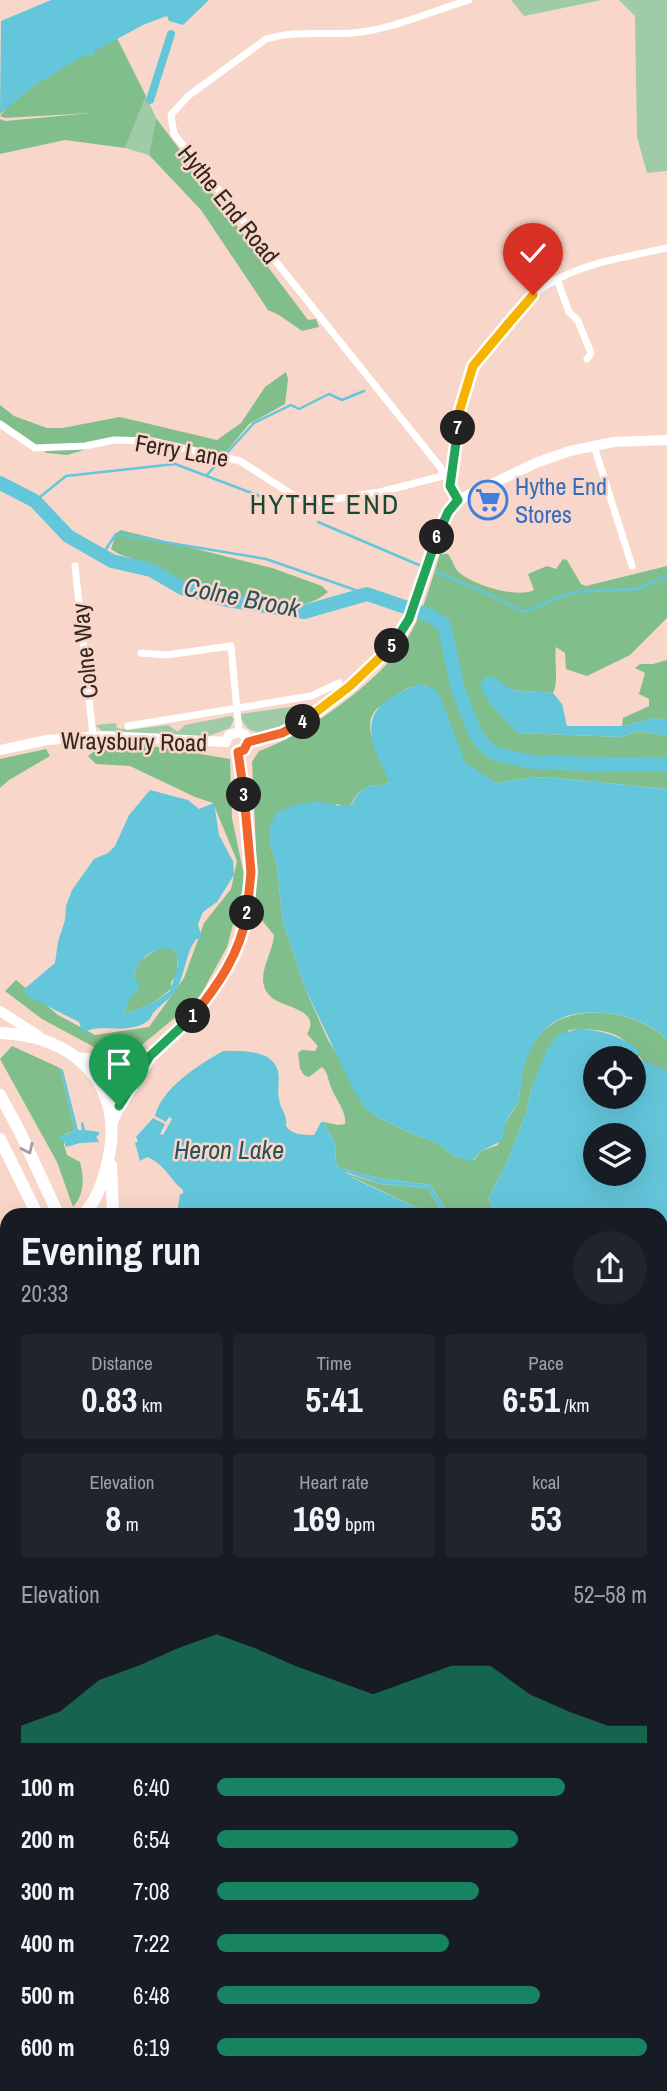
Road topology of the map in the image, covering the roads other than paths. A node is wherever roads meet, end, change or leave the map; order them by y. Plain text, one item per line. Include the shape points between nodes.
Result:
1 (469, 0) edge
2 (667, 248) edge
3 (557, 279) junction
4 (587, 359) dead end
5 (0, 424) edge
6 (667, 440) edge
7 (594, 446) junction
8 (447, 477) junction
9 (458, 500) junction
10 (75, 566) dead end
11 (632, 566) dead end
12 (141, 653) dead end
13 (339, 683) dead end
14 (238, 708) junction
15 (128, 726) dead end
16 (239, 732) junction
17 (93, 736) junction
18 (226, 742) junction
19 (248, 742) junction
20 (0, 750) edge
21 (238, 752) junction
22 (0, 1011) edge
23 (0, 1033) edge
24 (46, 1040) junction
25 (76, 1056) junction
26 (150, 1056) junction
27 (0, 1095) edge
28 (112, 1124) junction
29 (0, 1139) edge
30 (110, 1154) junction
31 (34, 1208) edge
32 (56, 1208) edge
33 (88, 1208) edge
34 (113, 1208) edge

1 - 8 street, Hythe End Road via 373,30 266,39 188,96 171,115 174,134
2 - 3 street via 576,269
3 - 4 street via 591,353
3 - 8 street via 533,295 473,366
5 - 8 street, Ferry Lane via 35,448 152,441 240,461 296,497 315,502
6 - 7 main road
7 - 9 main road via 538,462
7 - 11 street
8 - 9 street
9 - 19 main road via 443,521 409,619 383,656 323,708 282,733
10 - 17 street, Colne Way
12 - 14 street via 231,646
13 - 14 street, Wraysbury Road via 311,696
14 - 15 street, Wraysbury Road
14 - 16 street
16 - 18 main road via 229,735
16 - 19 main road
17 - 18 main road, Wraysbury Road
17 - 20 main road, Wraysbury Road
18 - 21 main road
19 - 21 main road
21 - 26 main road via 251,872 246,920 216,988 190,1020
22 - 24 main road
23 - 24 highway
24 - 25 highway
25 - 26 main road via 118,1062
25 - 28 highway via 103,1088
26 - 28 main road
27 -> 32 highway
28 - 30 highway
29 - 31 highway
30 - 33 highway via 101,1187
30 - 34 highway

